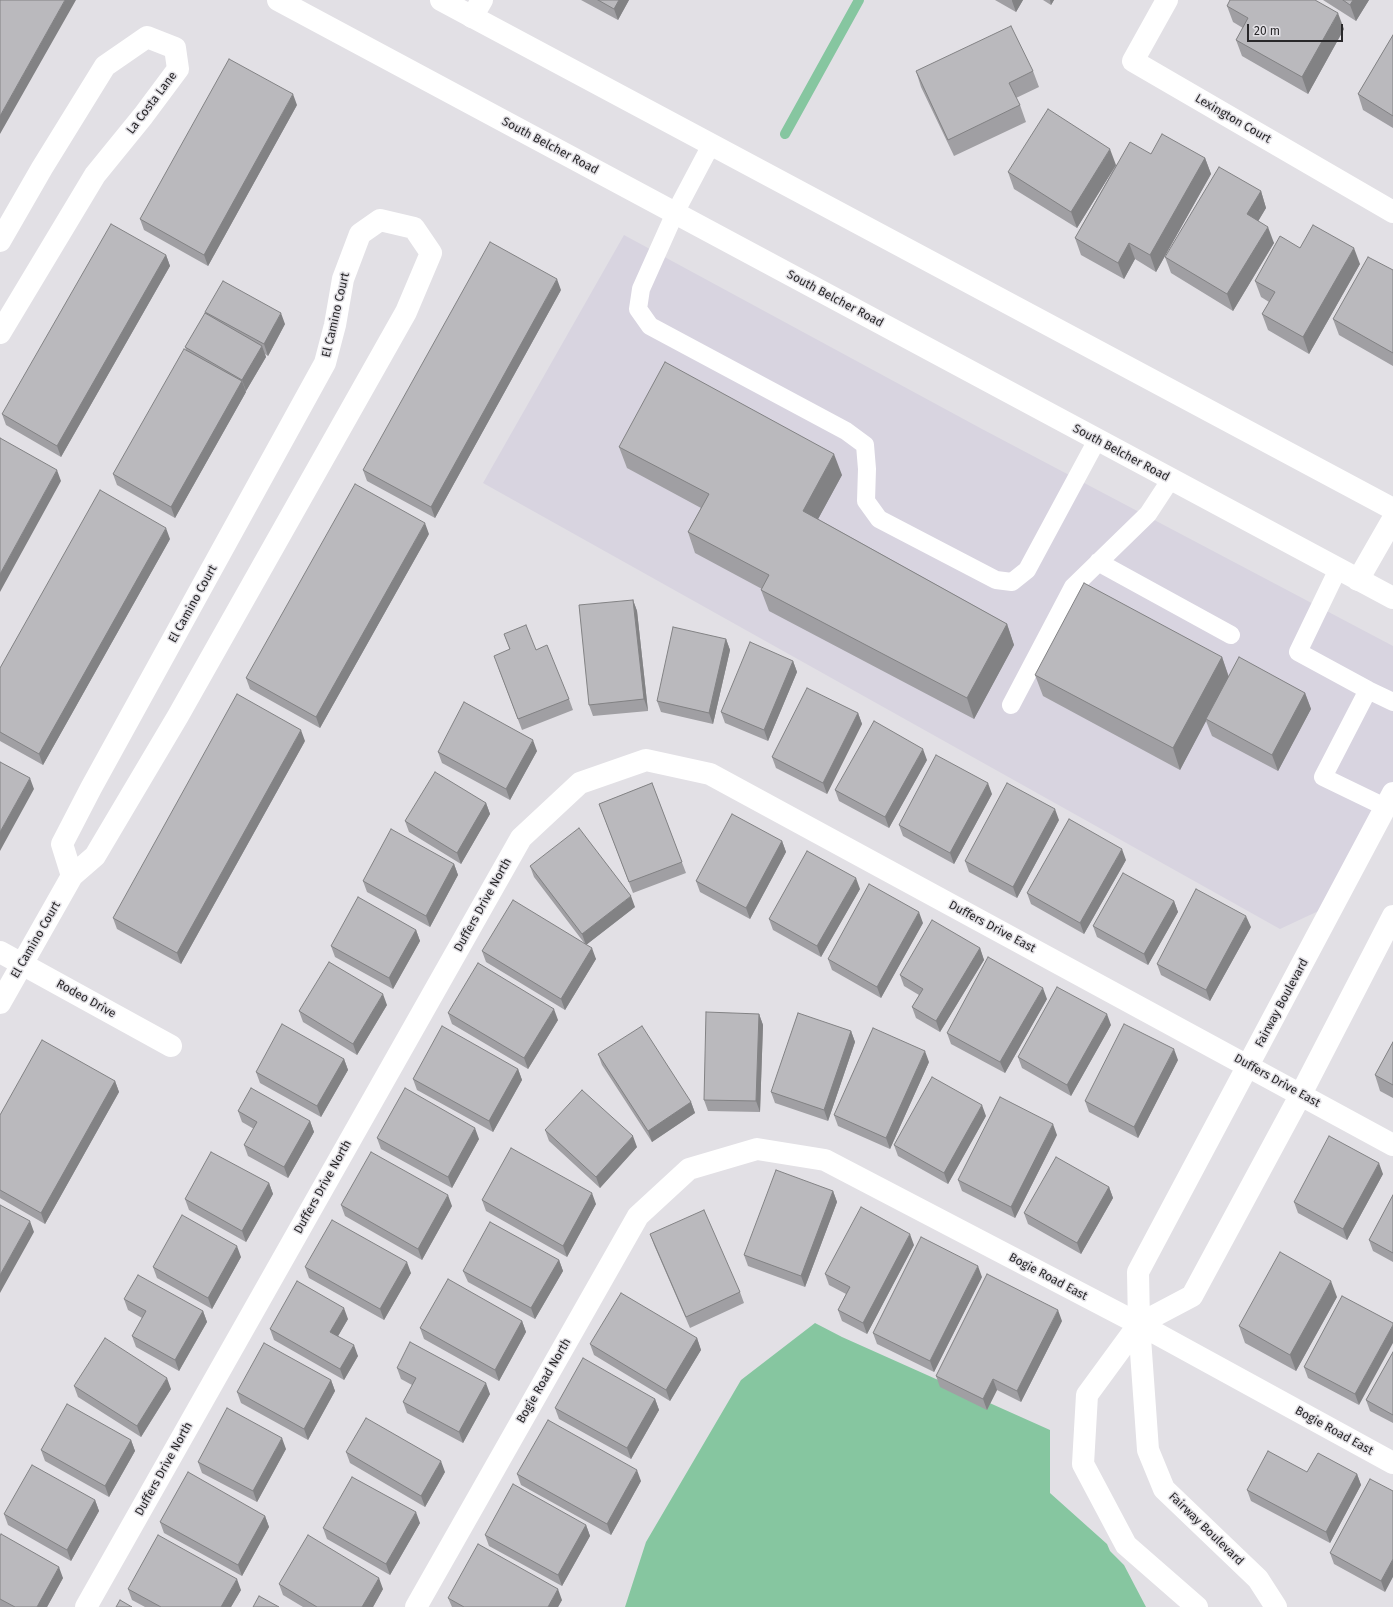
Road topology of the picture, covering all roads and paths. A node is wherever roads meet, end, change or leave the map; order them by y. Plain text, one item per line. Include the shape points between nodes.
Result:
1 (278, 0) edge
2 (440, 0) edge
3 (1167, 0) edge
4 (477, 8) edge
5 (711, 145) junction
6 (1393, 212) edge
7 (675, 213) junction
8 (0, 241) edge
9 (0, 333) edge
10 (1097, 440) junction
11 (1170, 479) junction
12 (1393, 509) edge
13 (1393, 519) edge
14 (1098, 562) junction
15 (1338, 569) junction
16 (1358, 580) junction
17 (1393, 598) edge
18 (1231, 635) dead end
19 (1368, 690) junction
20 (1393, 702) edge
21 (1011, 705) dead end
22 (580, 783) joint
23 (1390, 804) edge
24 (72, 876) junction
25 (1393, 916) edge
26 (0, 952) edge
27 (23, 965) junction
28 (0, 1004) edge
29 (171, 1046) dead end
30 (1249, 1066) junction
31 (1301, 1094) junction
32 (1393, 1145) edge
33 (689, 1169) joint
34 (1139, 1324) junction
35 (1393, 1463) edge
36 (86, 1607) edge
37 (416, 1607) edge
38 (1197, 1607) edge
39 (1276, 1607) edge

1 - 7 street, South Belcher Road
2 - 4 street
3 - 6 street, Lexington Court via 1133,61
4 - 5 street
5 - 7 lane
5 - 12 street
7 - 10 street, South Belcher Road
7 - 10 lane via 641,289 638,310 650,326 846,431 865,445 866,501 879,519 996,580 1012,582 1027,570
8 - 9 street, La Costa Lane via 106,66 147,37 175,48 178,69 95,175
10 - 11 street, South Belcher Road
11 - 14 lane via 1148,514
11 - 15 street, South Belcher Road
13 - 16 street
14 - 18 lane
14 - 21 lane via 1073,587
15 - 16 street, South Belcher Road
15 - 19 lane via 1298,652
16 - 17 street, South Belcher Road
19 - 20 lane
19 - 23 lane via 1323,776
22 - 30 street, Duffers Drive East via 646,760 710,774
22 - 36 street, Duffers Drive North via 521,838
23 - 30 street, Fairway Boulevard
24 - 24 street, El Camino Court via 95,856 178,716 406,312 431,253 414,228 380,220 360,234 343,279 325,363 62,844
24 - 27 street, El Camino Court
25 - 31 street
26 - 27 street, Rodeo Drive
27 - 28 street, El Camino Court
27 - 29 street, Rodeo Drive
30 - 31 street, Duffers Drive East
30 - 34 street, Fairway Boulevard via 1138,1272
31 - 32 street, Duffers Drive East
31 - 34 street via 1192,1296
33 - 34 street, Bogie Road East via 757,1149 824,1160
33 - 37 street, Bogie Road North via 638,1216
34 - 35 street, Bogie Road East
34 - 38 street via 1087,1395 1083,1464 1126,1545
34 - 39 street, Fairway Boulevard via 1148,1450 1164,1489 1258,1579

